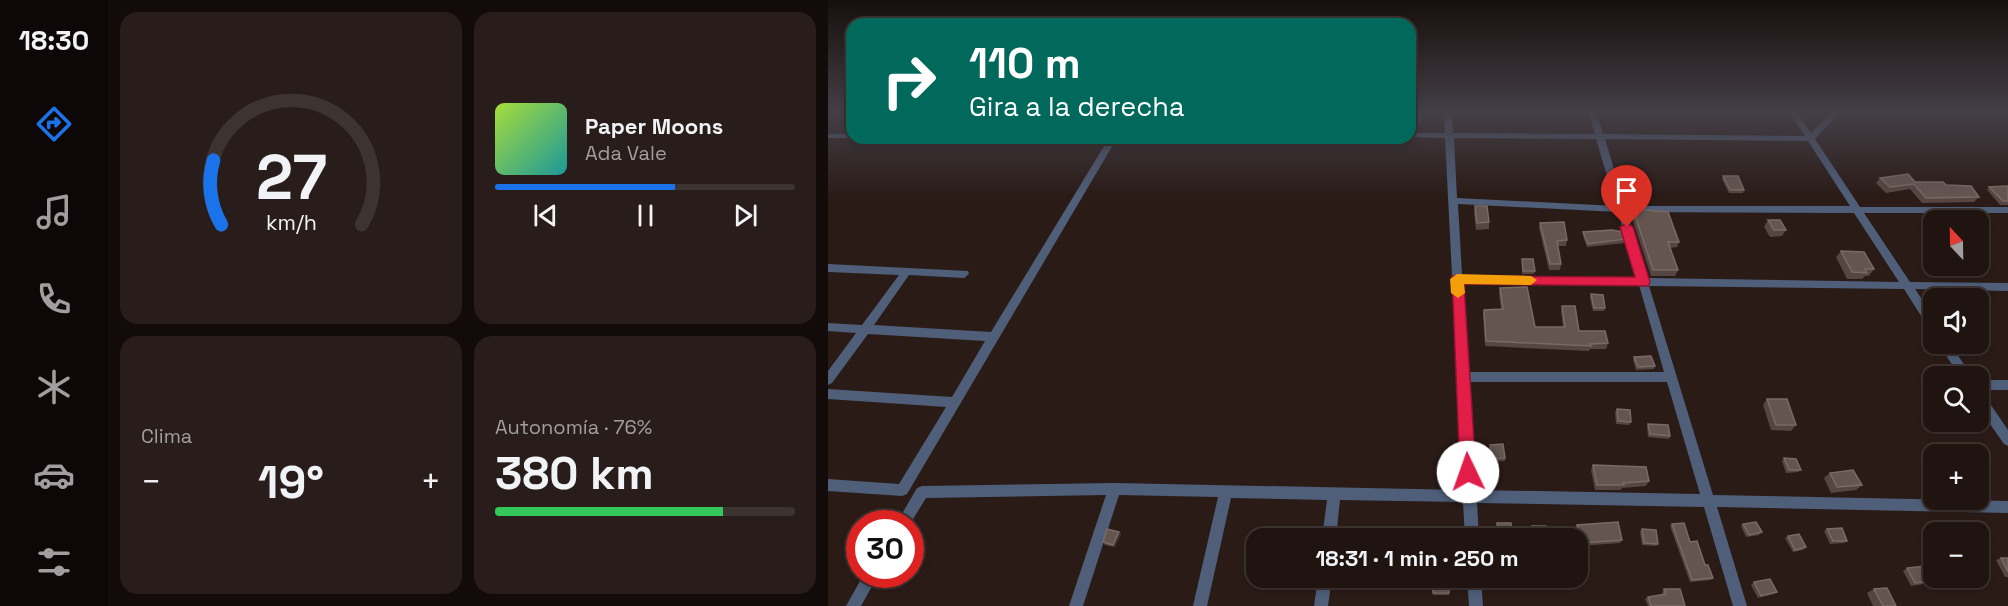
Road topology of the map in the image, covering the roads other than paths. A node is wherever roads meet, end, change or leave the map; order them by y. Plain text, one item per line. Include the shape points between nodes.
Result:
1 (1449, 139) edge
2 (1601, 139) edge
3 (1810, 139) edge
4 (1109, 144) edge
5 (1453, 201) junction
6 (1621, 208) junction
7 (1857, 210) junction
8 (2008, 210) edge
9 (828, 268) edge
10 (907, 272) junction
11 (964, 274) dead end
12 (1457, 279) junction
13 (1643, 282) junction
14 (1907, 287) junction
15 (2008, 287) edge
16 (1923, 311) edge
17 (828, 327) edge
18 (865, 329) junction
19 (994, 338) junction
20 (1462, 377) junction
21 (1671, 377) junction
22 (828, 380) edge
23 (1989, 385) edge
24 (2008, 385) edge
25 (828, 394) edge
26 (955, 402) junction
27 (1989, 412) edge
28 (2008, 440) edge
29 (828, 485) edge
30 (1115, 489) junction
31 (902, 490) junction
32 (922, 492) junction
33 (1226, 492) junction
34 (1334, 494) junction
35 (1469, 496) junction
36 (1708, 501) junction
37 (2008, 507) edge
38 (911, 510) edge
39 (1330, 528) edge
40 (1471, 528) edge
41 (864, 588) edge
42 (1323, 588) edge
43 (1475, 588) edge
44 (853, 606) edge
45 (1076, 606) edge
46 (1200, 606) edge
47 (1321, 606) edge
48 (1476, 606) edge
49 (1740, 606) edge

1 - 5 street
2 - 6 street
3 - 7 street
4 - 19 street
5 - 6 street
5 - 12 street
6 - 7 street
6 - 13 street
7 - 8 street
7 - 14 street
9 - 10 street
10 - 11 street
10 - 18 street
12 - 13 street
12 - 20 street
13 - 14 street
13 - 21 street
14 - 15 street
14 - 16 street
17 - 18 street
18 - 19 street
18 - 22 street
19 - 26 street
20 - 21 street
20 - 35 street
21 - 36 street
23 - 24 street
25 - 26 street
26 - 31 street
27 - 28 street
29 - 31 street
30 - 32 street
30 - 33 street
30 - 45 street
31 - 32 street
32 - 38 street
33 - 34 street
33 - 46 street
34 - 35 street
34 - 39 street
35 - 36 street
35 - 40 street
36 - 37 street
36 - 49 street
41 - 44 street
42 - 47 street
43 - 48 street

